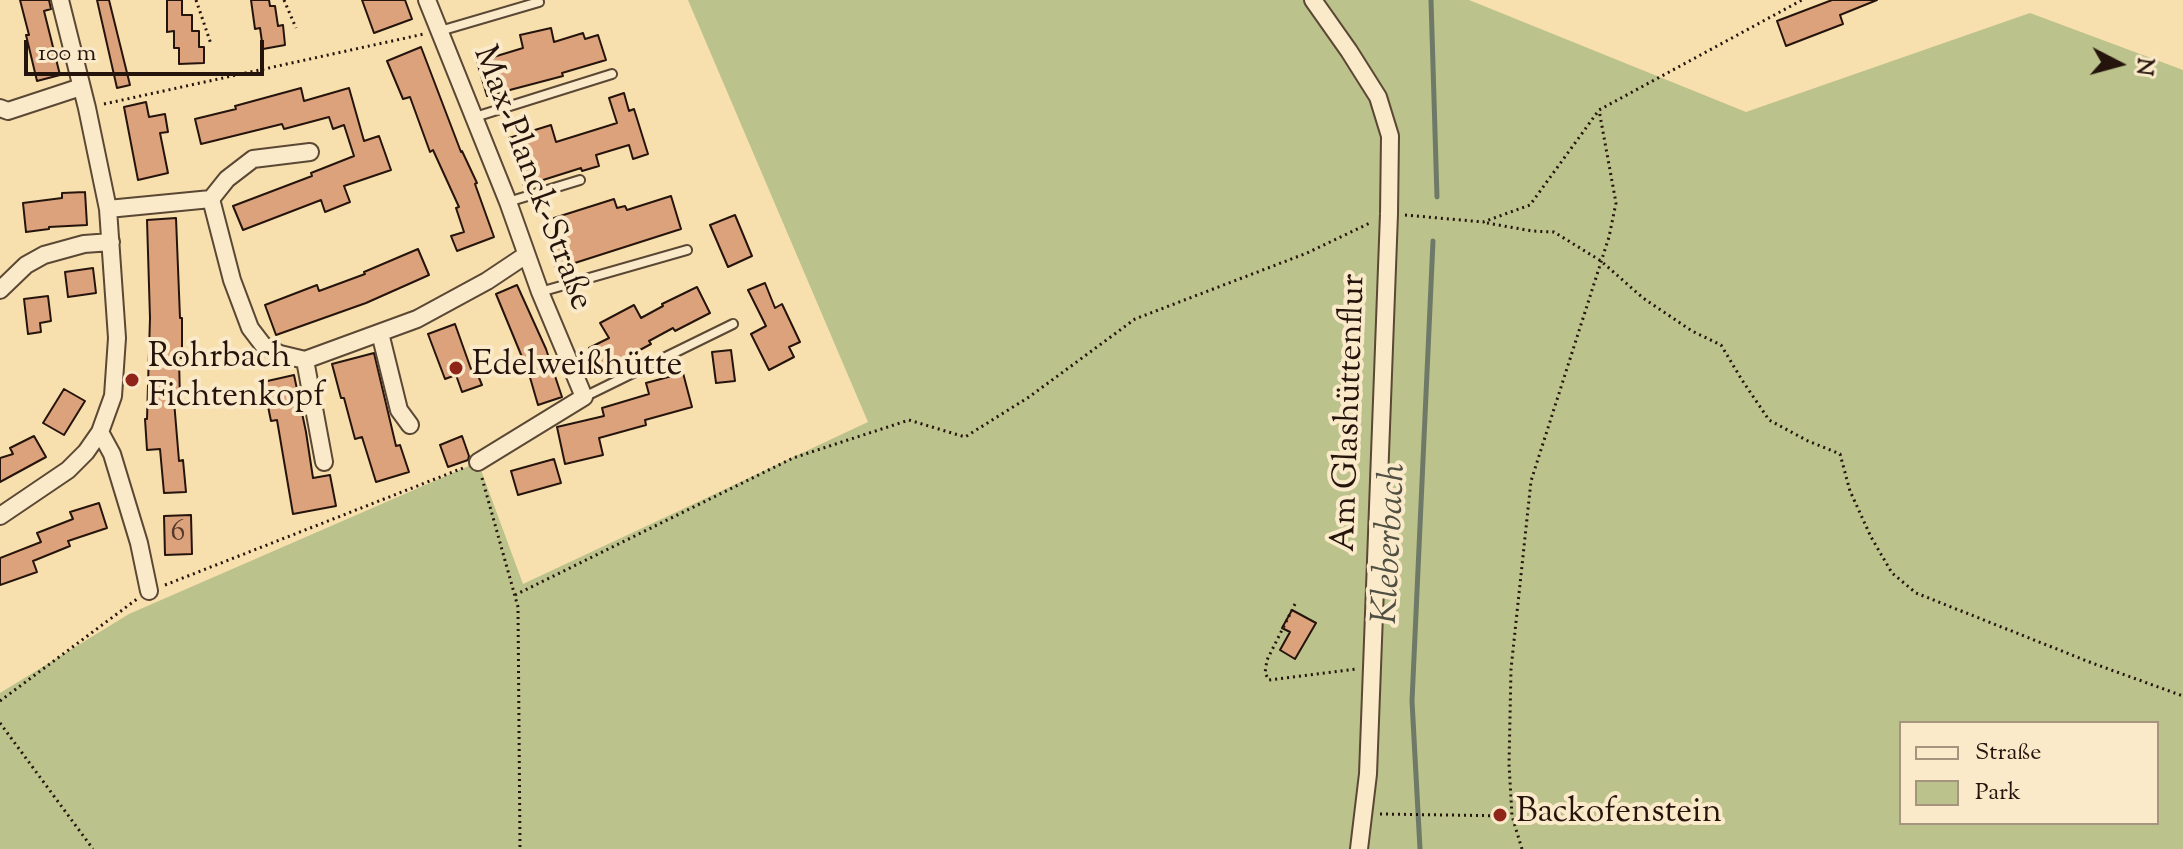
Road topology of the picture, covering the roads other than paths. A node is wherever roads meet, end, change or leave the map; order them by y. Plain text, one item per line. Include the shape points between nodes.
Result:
1 (60, 0) edge
2 (427, 0) edge
3 (1313, 0) edge
4 (539, 2) dead end
5 (440, 31) junction
6 (612, 74) dead end
7 (81, 87) junction
8 (0, 108) edge
9 (475, 117) junction
10 (310, 152) dead end
11 (580, 180) dead end
12 (211, 199) junction
13 (508, 202) junction
14 (108, 209) junction
15 (111, 242) junction
16 (687, 250) dead end
17 (526, 255) junction
18 (0, 290) edge
19 (540, 292) junction
20 (733, 324) dead end
21 (380, 333) junction
22 (305, 360) junction
23 (584, 397) junction
24 (410, 425) dead end
25 (100, 432) junction
26 (324, 462) dead end
27 (478, 462) road end
28 (0, 516) edge
29 (149, 591) road end
30 (1359, 849) edge

1 - 7 street
2 - 5 street, Max-Planck-Straße
3 - 30 street, Am Glashüttenflur via 1378,97 1390,136 1368,774
4 - 5 lane
5 - 9 street, Max-Planck-Straße
6 - 9 lane
7 - 8 street via 8,111
7 - 14 street
9 - 13 street, Max-Planck-Straße
10 - 12 street via 253,159
11 - 13 lane
12 - 14 street
12 - 22 street via 250,328 263,345
13 - 17 street, Max-Planck-Straße
14 - 15 street
15 - 18 street via 44,255
15 - 25 street via 116,370
16 - 19 lane
17 - 19 street, Max-Planck-Straße
17 - 21 street via 431,311
19 - 23 street, Max-Planck-Straße
20 - 23 lane
21 - 22 street
21 - 24 street via 399,410
22 - 26 street
23 - 27 street
25 - 28 street via 68,470
25 - 29 street via 112,454

